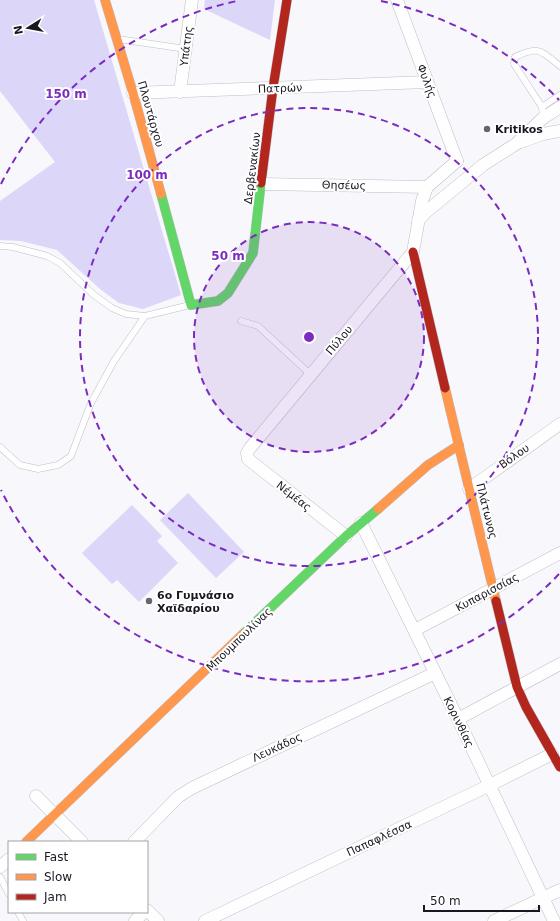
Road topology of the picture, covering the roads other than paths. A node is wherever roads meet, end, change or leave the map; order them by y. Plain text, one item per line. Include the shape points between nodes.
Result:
1 (105, 0) edge
2 (192, 0) edge
3 (287, 0) edge
4 (397, 0) edge
5 (117, 39) junction
6 (186, 49) junction
7 (560, 66) edge
8 (427, 82) junction
9 (273, 88) junction
10 (180, 92) junction
11 (133, 93) junction
12 (560, 95) edge
13 (560, 107) edge
14 (543, 113) junction
15 (560, 131) edge
16 (516, 144) junction
17 (458, 161) junction
18 (483, 165) junction
19 (262, 184) junction
20 (427, 187) junction
21 (418, 221) junction
22 (0, 246) edge
23 (413, 252) junction
24 (191, 305) junction
25 (145, 316) junction
26 (241, 321) dead end
27 (310, 374) junction
28 (560, 424) edge
29 (459, 445) junction
30 (0, 448) edge
31 (247, 453) joint
32 (469, 488) junction
33 (361, 523) junction
34 (346, 536) junction
35 (560, 553) edge
36 (494, 589) junction
37 (415, 630) junction
38 (560, 664) edge
39 (435, 673) junction
40 (517, 687) junction
41 (458, 718) junction
42 (552, 754) junction
43 (560, 767) edge
44 (490, 785) junction
45 (36, 796) dead end
46 (55, 814) junction
47 (27, 841) edge
48 (81, 841) edge
49 (135, 841) edge
50 (8, 859) edge
51 (0, 867) edge
52 (0, 877) edge
53 (560, 890) edge
54 (8, 892) edge
55 (543, 898) junction
56 (148, 911) edge
57 (143, 913) edge
58 (135, 921) edge
59 (158, 921) edge
60 (205, 921) edge
61 (494, 921) edge
62 (554, 921) edge

1 - 5 street, Πλουτάρχου
2 - 6 street, Υπάτης
3 - 9 street, Δερβενακίων
4 - 8 street, Φυλής
5 - 6 lane
5 - 11 street, Πλουτάρχου
6 - 10 street, Υπάτης
7 - 14 lane via 539,50 526,51 515,57 514,64
8 - 9 street, Πατρών
8 - 17 street, Φυλής
9 - 10 street, Πατρών
9 - 19 street, Δερβενακίων
10 - 11 street, Πατρών
11 - 24 street, Πλουτάρχου
12 - 14 lane
13 - 14 street
14 - 16 street
15 - 16 street via 542,134
16 - 18 street
17 - 18 street
17 - 20 street
18 - 21 street
19 - 20 street, Θησέως
19 - 24 street, Δερβενακίων via 253,253 244,269 228,293 218,301
20 - 21 street
21 - 23 street
22 - 25 lane via 47,256 60,263 112,308 126,314
23 - 27 street, Πύλου
23 - 29 street, Πλάτωνος
24 - 25 lane
25 - 30 lane via 114,361 91,403 72,456 58,465 38,469 20,465
26 - 27 lane via 258,326
27 - 31 street, Πύλου
28 - 32 street, Βόλου
29 - 32 street, Πλάτωνος
29 - 33 street, Μπουμπουλίνας via 428,465
31 - 34 street, Νέμέας via 248,459
32 - 36 street, Πλάτωνος
33 - 34 street, Μπουμπουλίνας
33 - 37 street, Κορινθίας
34 - 46 street, Μπουμπουλίνας
35 - 36 street, Κυπαρισσίας
36 - 37 street, Κυπαρισσίας
36 - 40 street, Πλάτωνος
37 - 39 street, Κορινθίας
38 - 40 street
39 - 41 street, Κορινθίας
39 - 49 street, Λευκάδος via 192,788 178,798
40 - 41 street
40 - 42 street, Πλάτωνος
41 - 44 street, Κορινθίας
42 - 43 street, Πλάτωνος
42 - 44 street, Παπαφλέσσα
44 - 55 street, Κορινθίας
44 - 60 street, Παπαφλέσσα
45 - 46 street
46 - 47 street, Μπουμπουλίνας
46 - 48 street
50 - 51 street
52 - 54 lane
53 - 55 street
55 - 61 street
55 - 62 street, Κορινθίας
56 - 59 street
57 - 58 street

